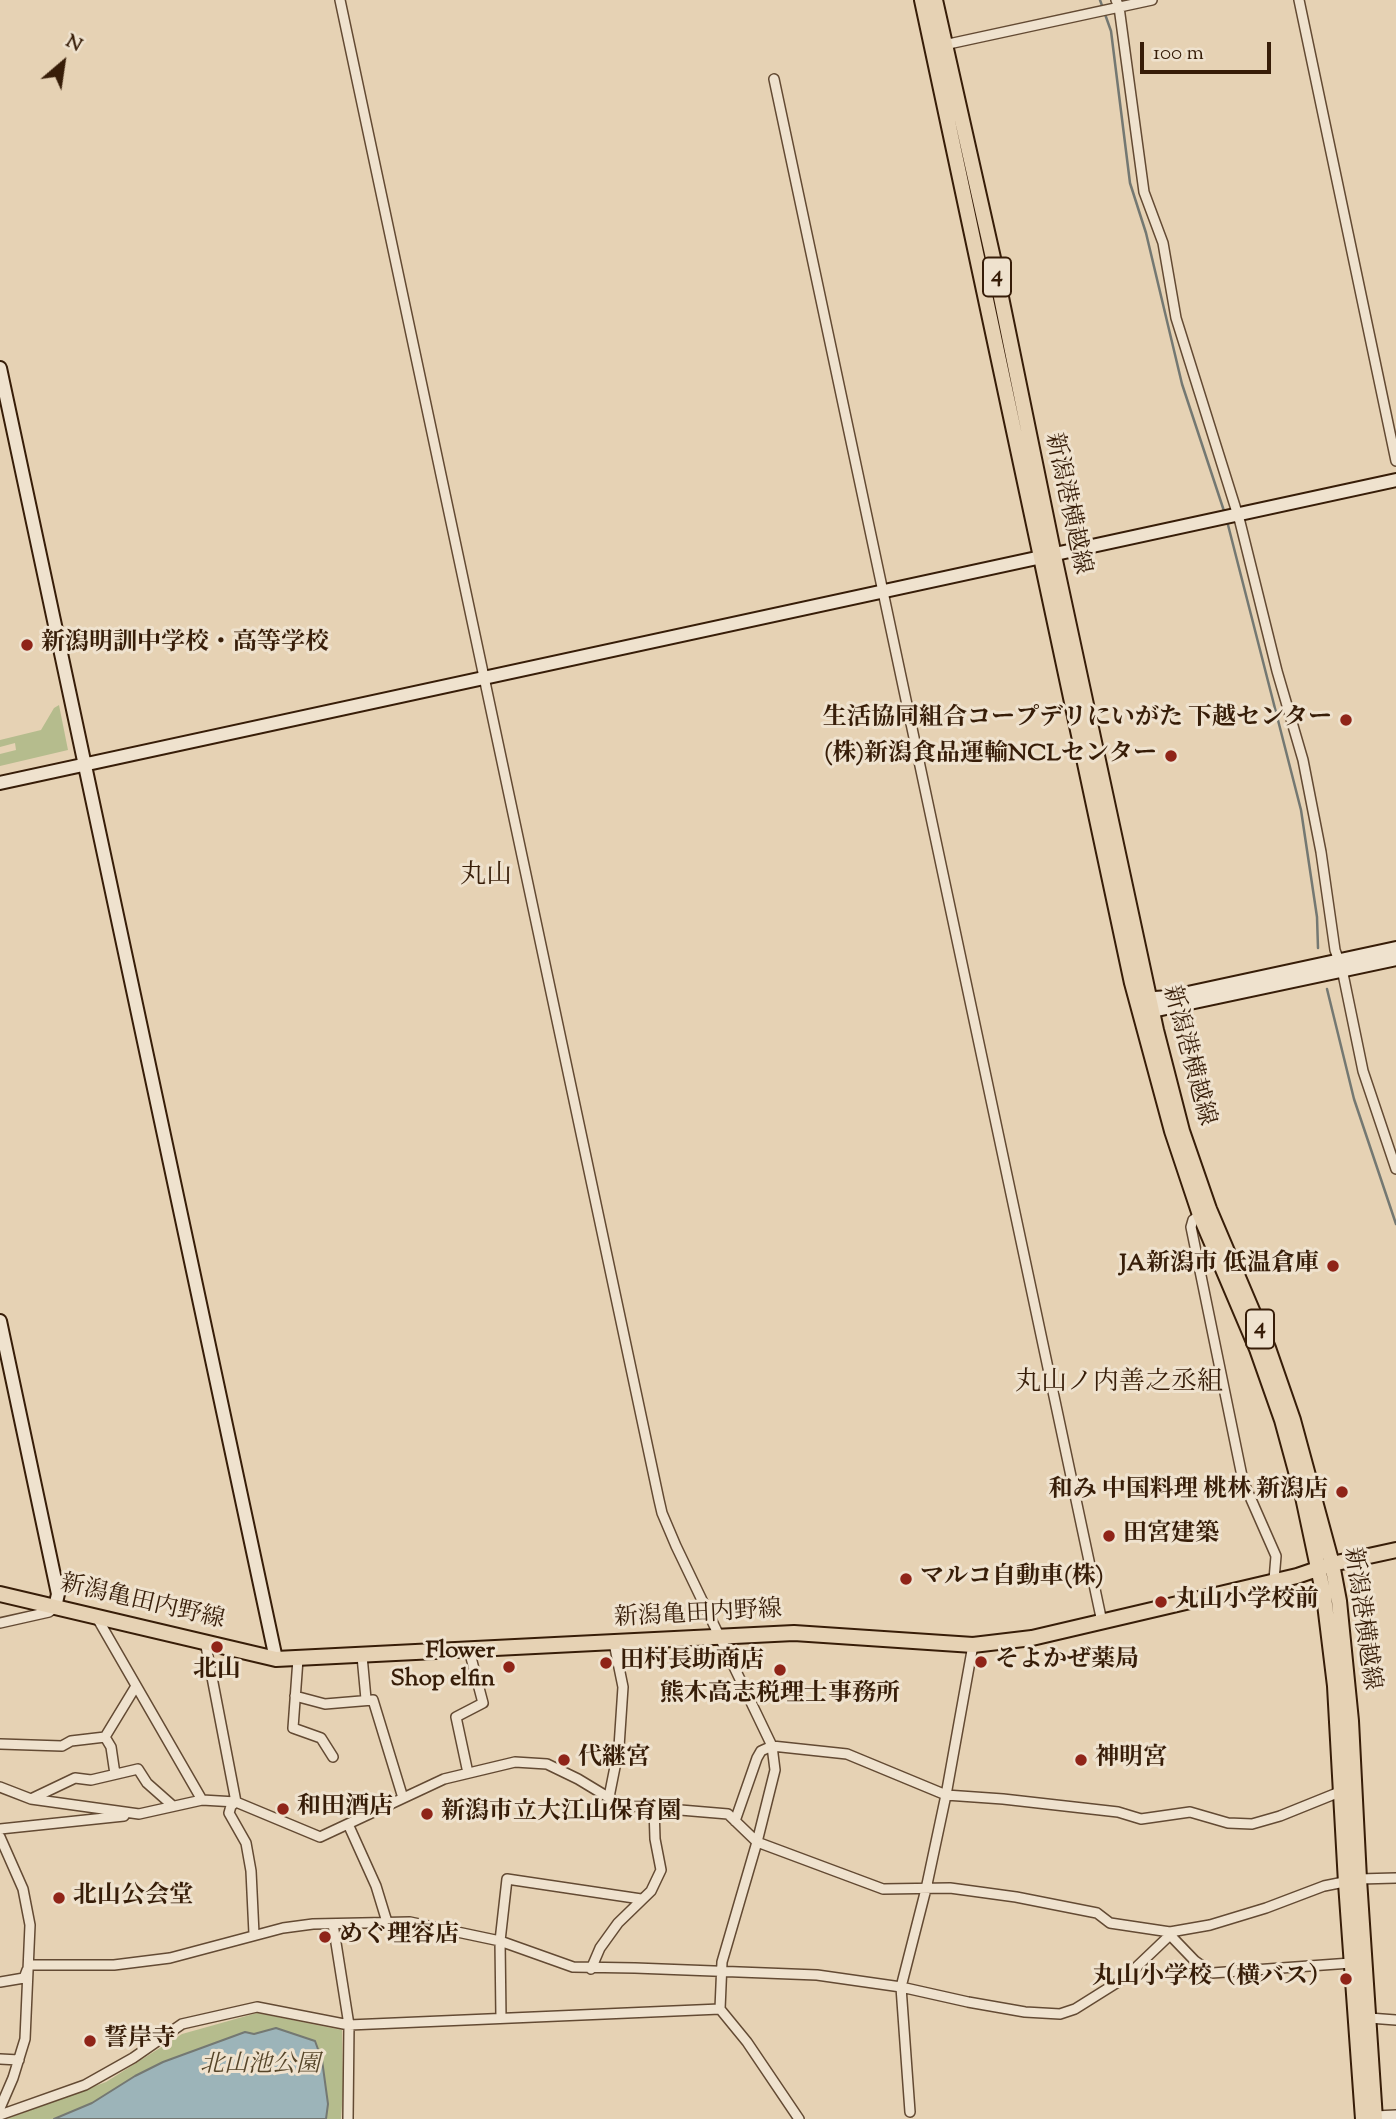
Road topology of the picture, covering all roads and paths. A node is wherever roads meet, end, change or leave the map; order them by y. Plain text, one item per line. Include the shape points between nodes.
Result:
1 (340, 0) edge
2 (922, 0) edge
3 (934, 0) edge
4 (1152, 0) edge
5 (1299, 0) edge
6 (1118, 4) edge
7 (944, 45) junction
8 (774, 79) dead end
9 (0, 368) edge
10 (1396, 461) edge
11 (1396, 480) edge
12 (1238, 514) junction
13 (1047, 557) junction
14 (884, 592) junction
15 (485, 676) junction
16 (85, 764) junction
17 (0, 783) edge
18 (1396, 948) edge
19 (1396, 959) edge
20 (1341, 965) junction
21 (1145, 1006) junction
22 (1396, 1169) edge
23 (1200, 1215) junction
24 (0, 1321) edge
25 (1396, 1550) edge
26 (1325, 1567) junction
27 (1274, 1580) junction
28 (0, 1594) edge
29 (55, 1607) junction
30 (96, 1616) junction
31 (1102, 1622) junction
32 (0, 1623) edge
33 (721, 1638) junction
34 (205, 1641) junction
35 (614, 1643) junction
36 (973, 1645) junction
37 (469, 1650) junction
38 (362, 1656) junction
39 (276, 1659) junction
40 (298, 1659) junction
41 (136, 1686) junction
42 (295, 1696) junction
43 (366, 1699) junction
44 (105, 1737) junction
45 (0, 1744) edge
46 (772, 1746) junction
47 (333, 1757) dead end
48 (468, 1773) junction
49 (115, 1774) junction
50 (0, 1787) edge
51 (1342, 1791) junction
52 (946, 1795) junction
53 (610, 1797) junction
54 (403, 1798) junction
55 (31, 1799) junction
56 (202, 1800) junction
57 (236, 1802) junction
58 (173, 1806) junction
59 (654, 1807) junction
60 (139, 1814) junction
61 (735, 1821) junction
62 (348, 1824) junction
63 (0, 1829) edge
64 (0, 1837) edge
65 (757, 1842) junction
66 (1396, 1878) edge
67 (1353, 1881) junction
68 (926, 1889) junction
69 (641, 1899) junction
70 (387, 1922) junction
71 (333, 1924) junction
72 (254, 1934) junction
73 (1170, 1934) junction
74 (500, 1941) junction
75 (1351, 1963) junction
76 (29, 1965) junction
77 (591, 1969) junction
78 (721, 1972) junction
79 (0, 1982) edge
80 (901, 1987) junction
81 (720, 2009) junction
82 (501, 2018) junction
83 (1369, 2018) junction
84 (1396, 2020) edge
85 (349, 2025) junction
86 (0, 2059) edge
87 (19, 2060) junction
88 (0, 2108) edge
89 (910, 2112) dead end
90 (0, 2115) edge
91 (1396, 2115) edge
92 (1371, 2118) edge
93 (348, 2119) edge
94 (799, 2119) edge

1 - 15 street
2 - 13 main road, 新潟港横越線 / 4
3 - 7 main road, 新潟港横越線 / 4
4 - 6 street
5 - 10 street
6 - 7 street
6 - 12 street via 1144,192 1163,243 1176,318
7 - 13 main road, 新潟港横越線 / 4 via 993,258
8 - 14 street
9 - 16 street
11 - 12 street
12 - 13 street
12 - 20 street via 1303,760
13 - 14 street
13 - 21 main road, 新潟港横越線 / 4 via 1132,983
14 - 15 street
14 - 31 street
15 - 16 street
15 - 33 street via 659,1500
16 - 17 street
16 - 39 street
18 - 20 street
19 - 20 street
20 - 21 street via 1170,997
20 - 22 street via 1363,1071
21 - 23 main road, 新潟港横越線 / 4 via 1172,1131
21 - 26 main road, 新潟港横越線 / 4 via 1209,1209 1293,1420
23 - 26 main road, 新潟港横越線 / 4 via 1282,1420
23 - 27 street via 1191,1227 1243,1481 1276,1556
24 - 29 street via 58,1594
25 - 26 main road, 新潟亀田内野線
26 - 27 main road, 新潟亀田内野線
26 - 51 main road, 新潟港横越線 / 4
26 - 67 main road, 新潟港横越線 / 4 via 1339,1601 1351,1721
27 - 31 main road, 新潟亀田内野線
28 - 29 main road, 新潟亀田内野線
29 - 30 main road, 新潟亀田内野線
29 - 32 street
30 - 34 main road, 新潟亀田内野線
30 - 41 street
31 - 36 main road, 新潟亀田内野線
33 - 35 main road, 新潟亀田内野線
33 - 36 main road, 新潟亀田内野線 via 794,1633
33 - 46 street
34 - 39 main road, 新潟亀田内野線
34 - 57 street
35 - 37 main road, 新潟亀田内野線
35 - 53 street via 624,1687
36 - 52 street
37 - 38 main road, 新潟亀田内野線
37 - 48 street via 483,1703 456,1717
38 - 40 main road, 新潟亀田内野線
38 - 43 street
39 - 40 main road, 新潟亀田内野線
40 - 42 street
41 - 44 street
41 - 56 street
42 - 43 street via 325,1704
42 - 47 street via 293,1728 321,1738
43 - 54 street via 373,1700
44 - 45 street via 62,1746
44 - 49 street
46 - 52 street via 847,1754
46 - 61 street via 757,1758
46 - 65 street via 775,1770
48 - 53 street via 515,1762 547,1764
48 - 54 street
49 - 55 street via 75,1779
49 - 58 street via 138,1769
50 - 55 street
51 - 52 street via 1252,1824 1228,1823 1190,1812 1141,1819 1118,1812
51 - 67 main road, 新潟港横越線 / 4
52 - 68 street
53 - 59 street via 621,1805
54 - 62 street
55 - 60 street
56 - 57 street
56 - 58 street
57 - 62 street via 320,1837
57 - 72 street via 229,1813 246,1843
58 - 60 street
59 - 61 street via 728,1814
59 - 69 street via 661,1870
60 - 63 street
61 - 65 street
62 - 70 street
64 - 76 street via 23,1889 30,1925
65 - 68 street via 883,1889
65 - 78 street
66 - 67 street
67 - 73 street
67 - 75 main road, 新潟港横越線 / 4
67 - 83 main road, 新潟港横越線 / 4
68 - 73 street via 1016,1897
68 - 80 street
69 - 74 street via 507,1879
69 - 77 street via 600,1948
70 - 71 street
70 - 74 street via 410,1922
71 - 72 street
71 - 85 street
72 - 76 street via 170,1958 114,1965
73 - 75 street via 1212,1973
73 - 80 street via 1126,1977 1060,2014 982,2005
74 - 77 street
74 - 82 street
75 - 92 main road, 新潟港横越線 / 4
76 - 79 street via 23,1978
76 - 87 street via 25,2039
77 - 78 street
78 - 80 street via 817,1975
78 - 81 street
80 - 89 street
81 - 82 street
81 - 94 street
82 - 85 street
83 - 84 street
83 - 92 main road, 新潟港横越線 / 4
85 - 90 street via 257,2007 182,2024 85,2085
85 - 93 street
86 - 87 street
87 - 88 street
91 - 92 street

